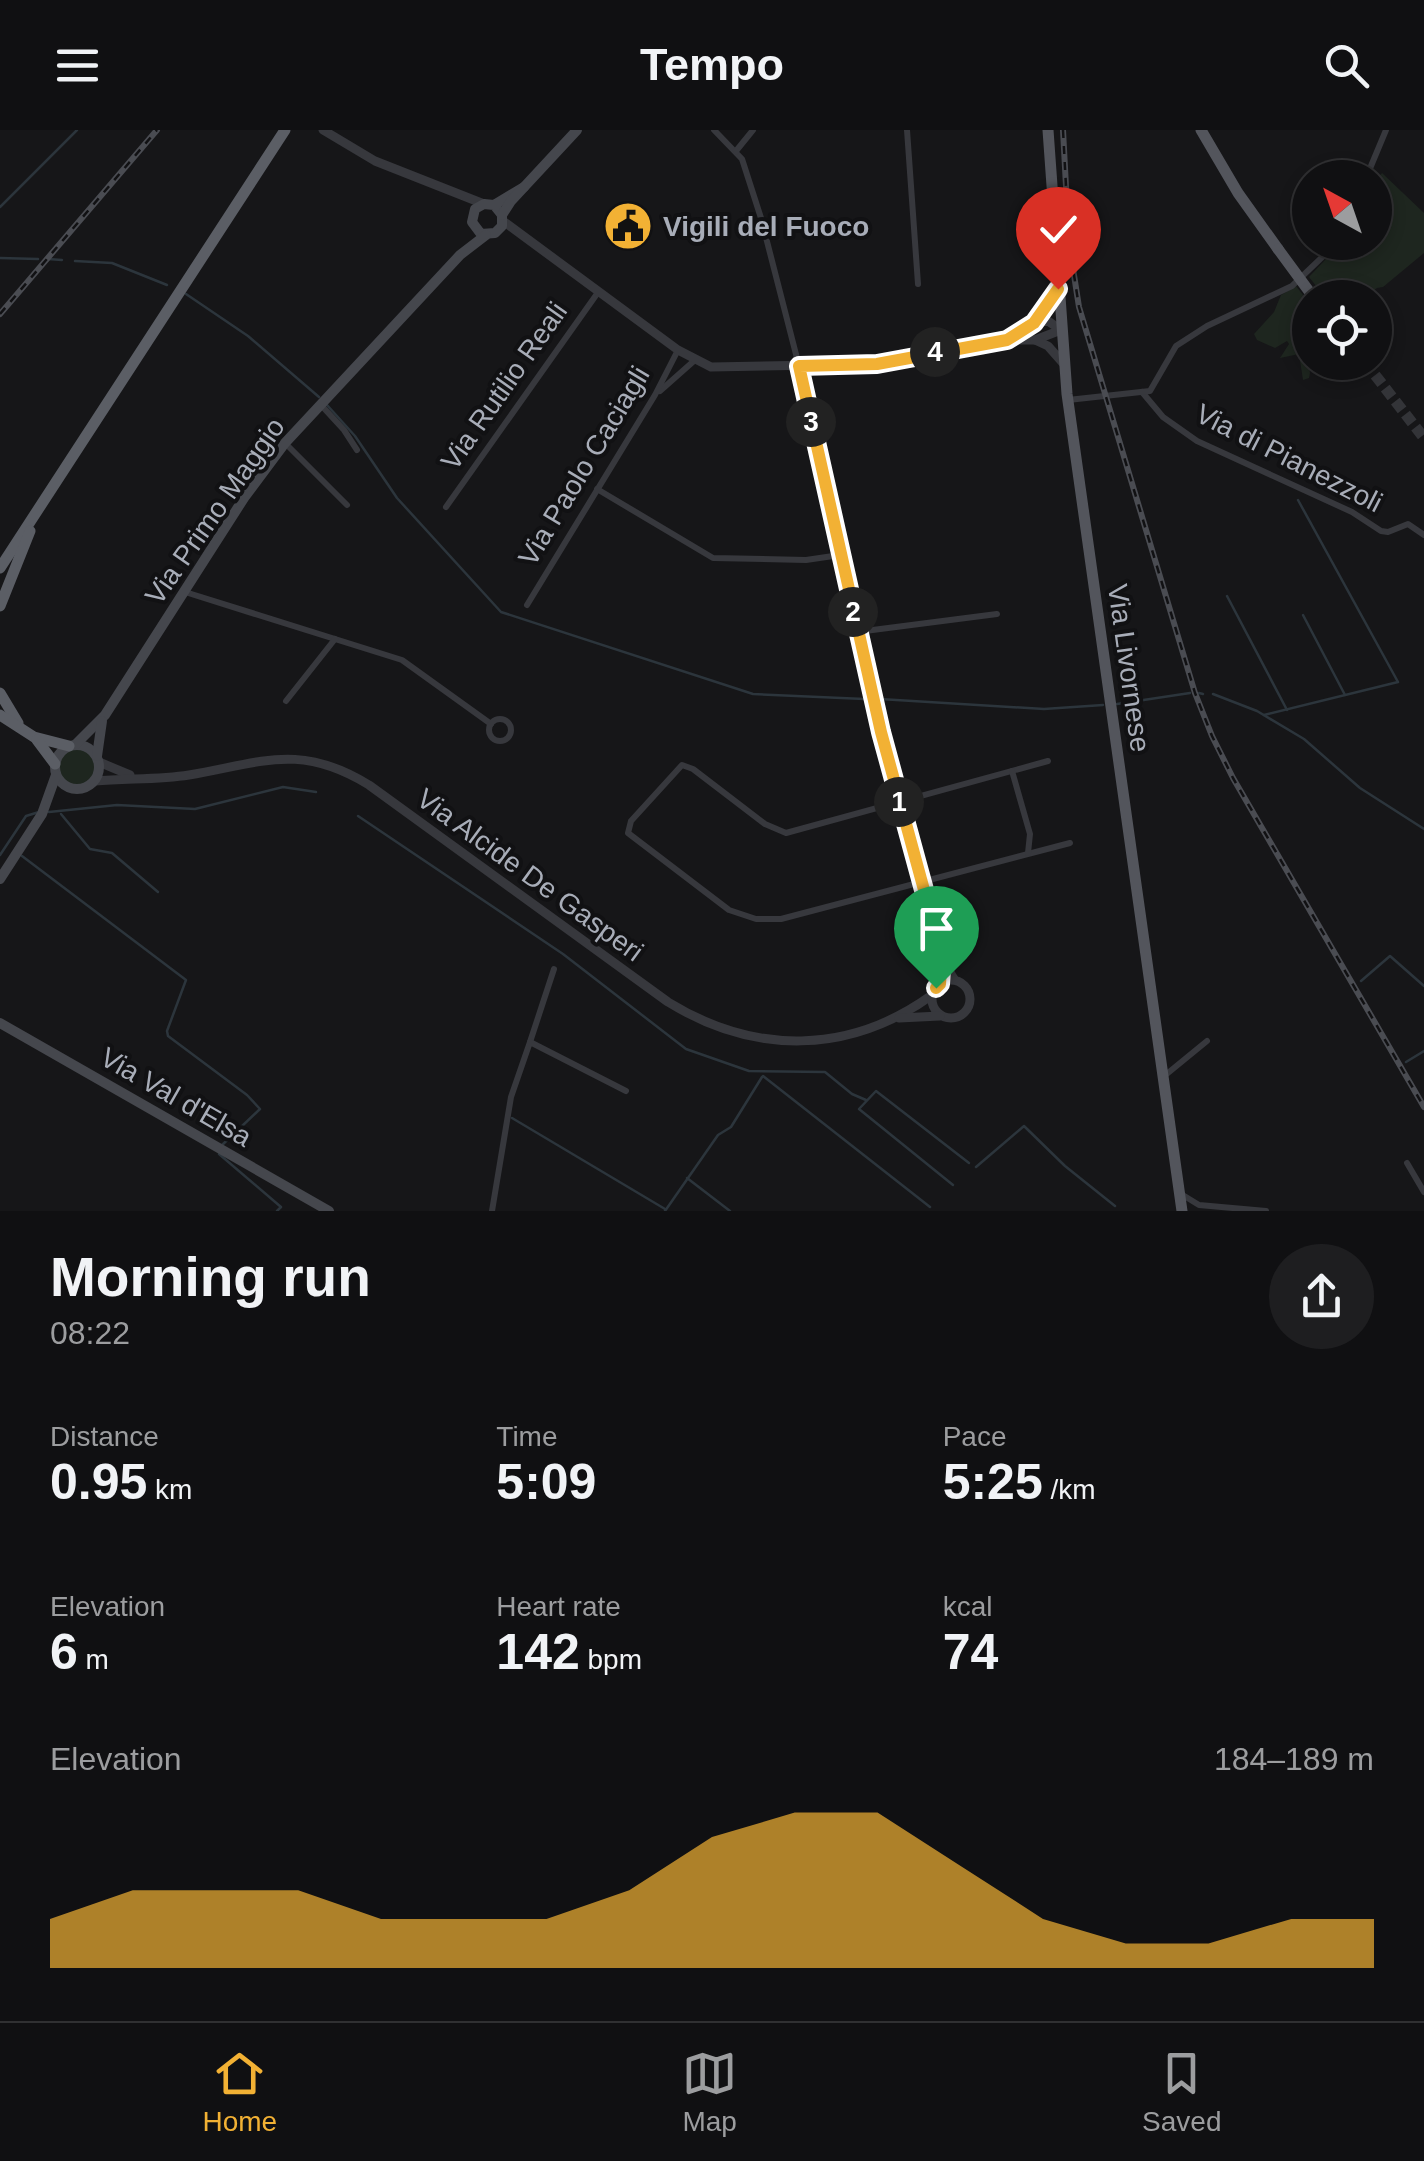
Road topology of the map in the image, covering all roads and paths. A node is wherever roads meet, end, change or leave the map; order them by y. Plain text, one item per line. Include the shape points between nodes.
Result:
1 (276, 130) edge
2 (285, 130) edge
3 (324, 130) edge
4 (577, 130) edge
5 (714, 130) edge
6 (753, 130) edge
7 (907, 130) edge
8 (1048, 130) edge
9 (1201, 130) edge
10 (1386, 130) edge
11 (736, 151) junction
12 (1374, 160) edge
13 (460, 197) junction
14 (496, 211) junction
15 (473, 224) junction
16 (490, 234) junction
17 (523, 238) junction
18 (460, 256) junction
19 (1319, 260) edge
20 (1301, 280) edge
21 (918, 284) dead end
22 (1058, 289) junction
23 (599, 291) junction
24 (1034, 323) junction
25 (1061, 330) junction
26 (1007, 340) junction
27 (1036, 340) junction
28 (678, 350) junction
29 (694, 360) junction
30 (1063, 363) junction
31 (799, 366) junction
32 (1142, 392) junction
33 (655, 395) junction
34 (1068, 400) junction
35 (320, 404) junction
36 (285, 443) junction
37 (356, 450) dead end
38 (597, 489) junction
39 (47, 496) junction
40 (346, 505) dead end
41 (446, 508) dead end
42 (1424, 534) edge
43 (0, 554) edge
44 (840, 556) junction
45 (0, 568) edge
46 (185, 592) junction
47 (527, 605) dead end
48 (0, 606) edge
49 (997, 614) dead end
50 (857, 632) junction
51 (335, 639) junction
52 (0, 693) edge
53 (286, 701) dead end
54 (104, 715) junction
55 (0, 716) edge
56 (490, 724) dead end
57 (0, 726) edge
58 (29, 734) junction
59 (72, 745) junction
60 (98, 759) junction
61 (1048, 761) dead end
62 (56, 769) junction
63 (1012, 772) junction
64 (138, 778) junction
65 (95, 780) junction
66 (77, 789) junction
67 (899, 804) junction
68 (42, 814) junction
69 (1070, 843) dead end
70 (1028, 854) junction
71 (0, 879) edge
72 (922, 882) junction
73 (942, 956) junction
74 (554, 968) dead end
75 (957, 981) junction
76 (940, 984) junction
77 (932, 995) junction
78 (940, 1016) junction
79 (892, 1019) junction
80 (0, 1024) edge
81 (1207, 1041) dead end
82 (530, 1042) junction
83 (1162, 1078) junction
84 (626, 1091) dead end
85 (1406, 1163) dead end
86 (1179, 1192) junction
87 (1424, 1192) edge
88 (1199, 1205) junction
89 (1223, 1210) edge
90 (329, 1211) edge
91 (492, 1211) edge
92 (1185, 1211) edge
93 (1266, 1211) edge

1 - 43 highway
2 - 39 highway
3 - 13 street via 366,157
4 - 14 main road, Via Primo Maggio
5 - 11 street
6 - 11 street
7 - 21 street
8 - 22 main road, Via Livornese
9 - 20 main road, bridge
10 - 12 street
11 - 31 street via 761,218
13 - 14 street
13 - 15 street
14 - 15 main road, Via Primo Maggio via 475,209
14 - 16 main road, Via Primo Maggio
14 - 17 street
15 - 16 main road
15 - 18 main road, Via Primo Maggio
16 - 17 street
16 - 18 main road, Via Primo Maggio
17 - 23 street
18 - 35 main road, Via Primo Maggio
19 - 32 street via 1292,286 1176,346 1154,386
22 - 24 street
22 - 25 main road, Via Livornese
23 - 28 street
23 - 41 street, Via Rutilio Reali
24 - 25 street via 1048,321
24 - 26 street
25 - 27 street
25 - 30 main road, Via Livornese
26 - 27 street
26 - 31 street via 877,364
27 - 30 street
28 - 29 street
28 - 33 street, Via Paolo Caciagli
29 - 31 street via 717,368
29 - 33 street
30 - 34 main road, Via Livornese
31 - 44 street
32 - 34 street
32 - 42 street, Via di Pianezzoli via 1197,441 1380,531 1408,524
33 - 38 street, Via Paolo Caciagli
34 - 83 main road, Via Livornese
35 - 36 main road, Via Primo Maggio
35 - 37 street
36 - 40 street
36 - 46 main road, Via Primo Maggio
38 - 44 street via 713,558
38 - 47 street, Via Paolo Caciagli
39 - 45 highway
39 - 48 highway
44 - 50 street
46 - 51 street
46 - 54 main road, Via Primo Maggio
49 - 50 street
50 - 67 street
51 - 53 street
51 - 56 street via 402,660
52 - 58 highway
54 - 59 main road, Via Primo Maggio
54 - 60 main road, Via Primo Maggio
55 - 58 highway
57 - 58 highway
58 - 59 highway
58 - 62 highway
59 - 60 main road via 87,747
59 - 62 main road via 60,753
60 - 64 street, Via Alcide De Gasperi
60 - 65 main road
61 - 63 street
62 - 66 main road via 64,785
62 - 68 main road
63 - 67 street
63 - 70 street via 1030,834
64 - 65 street, Via Alcide De Gasperi
64 - 79 street, Via Alcide De Gasperi via 272,758 326,765 369,785 652,992 710,1026 792,1042
65 - 66 main road
66 - 68 main road
67 - 72 street
67 - 72 street via 786,833 682,765 628,824 628,833 737,914 756,919 780,919
68 - 71 main road
69 - 70 street
70 - 72 street
72 - 73 street
73 - 75 street
73 - 76 street
74 - 82 street
75 - 76 street
75 - 78 street via 970,992 968,1010 953,1019
76 - 77 street
77 - 78 street
77 - 79 street, Via Alcide De Gasperi
78 - 79 street, Via Alcide De Gasperi
80 - 90 main road, Via Val d'Elsa
81 - 83 street
82 - 84 street
82 - 91 street via 510,1097
83 - 86 main road, Via Livornese
85 - 87 street
86 - 88 street
86 - 92 main road, Via Livornese
88 - 89 street
88 - 92 street
89 - 93 street

